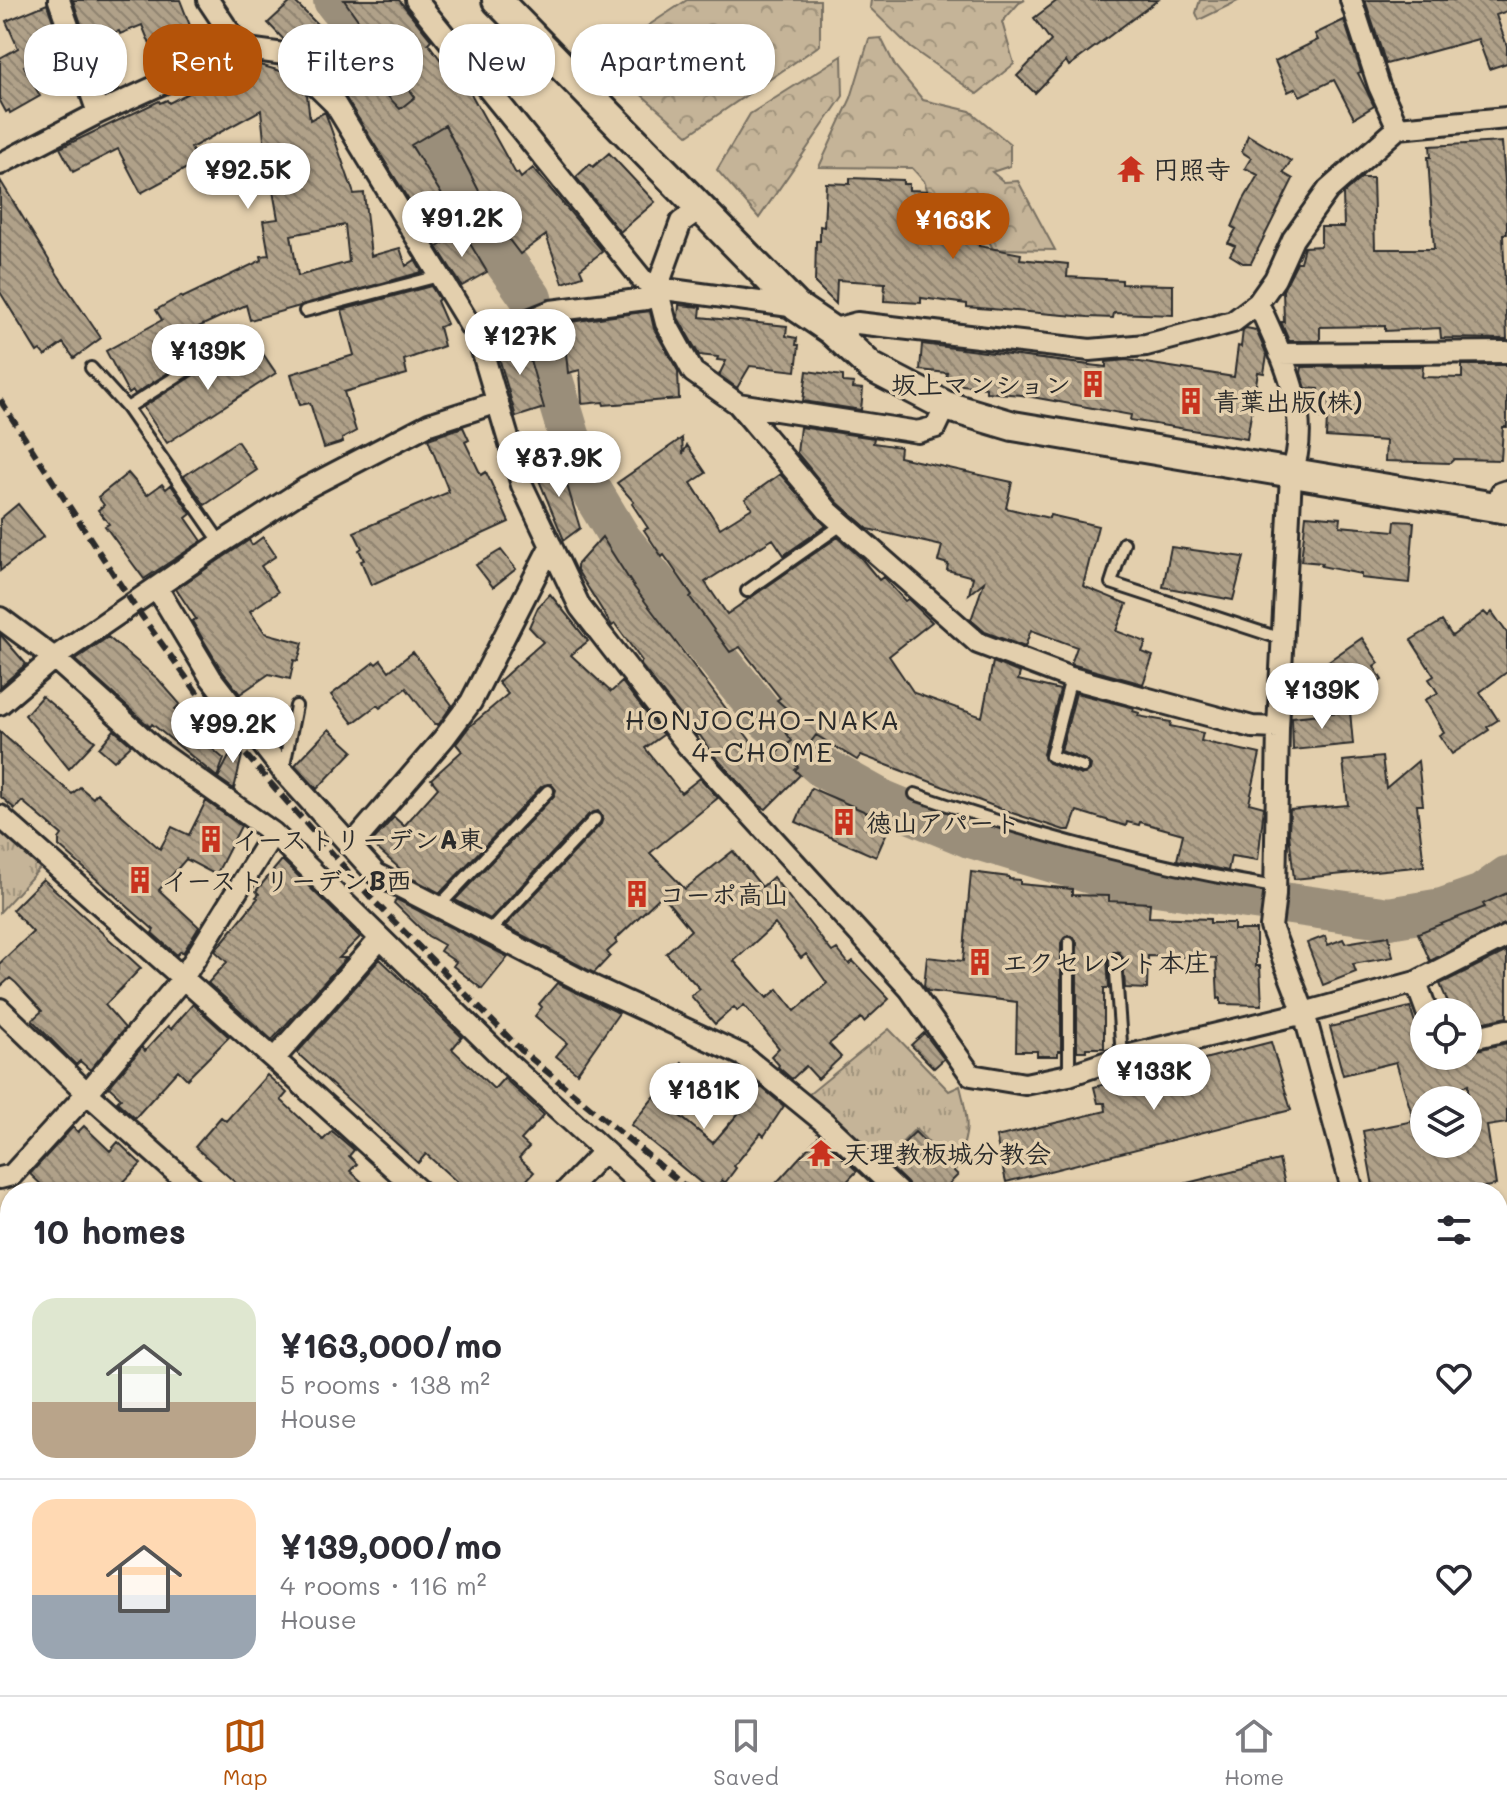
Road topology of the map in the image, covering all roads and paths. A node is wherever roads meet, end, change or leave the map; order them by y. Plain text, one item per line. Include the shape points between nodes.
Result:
1 (59, 0) edge
2 (208, 0) edge
3 (416, 0) edge
4 (497, 0) edge
5 (1351, 0) edge
6 (224, 24) edge
7 (262, 51) edge
8 (143, 92) edge
9 (98, 113) junction
10 (1507, 118) edge
11 (1398, 128) junction
12 (0, 164) edge
13 (702, 207) junction
14 (439, 276) junction
15 (657, 288) junction
16 (1258, 303) junction
17 (797, 307) junction
18 (305, 311) dead end
19 (831, 330) junction
20 (479, 340) junction
21 (223, 347) dead end
22 (1507, 352) edge
23 (1280, 354) junction
24 (91, 368) dead end
25 (498, 402) junction
26 (738, 404) junction
27 (946, 406) junction
28 (127, 408) junction
29 (1291, 475) junction
30 (1503, 502) edge
31 (843, 524) junction
32 (221, 543) junction
33 (1124, 543) dead end
34 (551, 545) junction
35 (157, 588) junction
36 (747, 591) dead end
37 (0, 618) edge
38 (1282, 639) junction
39 (54, 658) junction
40 (1071, 678) junction
41 (0, 704) edge
42 (296, 706) dead end
43 (1278, 728) junction
44 (1083, 767) dead end
45 (283, 771) junction
46 (548, 791) dead end
47 (915, 794) dead end
48 (0, 816) edge
49 (595, 819) dead end
50 (273, 833) junction
51 (351, 846) junction
52 (1275, 891) junction
53 (438, 907) junction
54 (489, 932) junction
55 (1507, 936) edge
56 (380, 939) junction
57 (1069, 943) dead end
58 (1115, 959) dead end
59 (183, 978) junction
60 (1416, 982) junction
61 (1422, 998) edge
62 (0, 1009) edge
63 (1304, 1013) junction
64 (1507, 1030) edge
65 (1482, 1036) edge
66 (1122, 1057) junction
67 (274, 1059) junction
68 (1069, 1075) junction
69 (87, 1093) junction
70 (603, 1152) junction
71 (10, 1182) edge
72 (187, 1182) edge
73 (409, 1182) edge
74 (574, 1182) edge
75 (638, 1182) edge
76 (887, 1182) edge
77 (1350, 1182) edge

1 - 9 street
2 - 6 street
3 - 15 street via 642,279
4 - 13 street
5 - 11 street
7 - 14 street via 284,54 335,104
8 - 9 street
9 - 12 street
10 - 11 street
11 - 16 street via 1328,190
13 - 15 street via 681,222
13 - 17 street
14 - 18 lane
14 - 20 street
15 - 17 street
15 - 20 street via 646,299 551,311
15 - 26 street via 666,323 693,372
16 - 19 street via 1233,322 1146,345 1090,350 857,323
16 - 23 street
17 - 19 street
19 - 27 street via 871,367
20 - 25 street
21 - 28 lane
22 - 23 street
23 - 29 street via 1296,395 1299,453
24 - 28 lane
25 - 32 street via 415,431 306,488
25 - 34 street via 522,485
26 - 27 street via 918,432 936,427
26 - 31 street
27 - 29 street via 1038,432
28 - 32 lane
29 - 30 street
29 - 38 street
31 - 36 lane
31 - 40 street via 978,643
32 - 35 street
33 - 38 lane via 1111,583
34 - 51 street via 471,702
34 - 68 street via 580,607 631,675 689,747 910,989 971,1075 1025,1084
35 - 39 street
35 - 45 street via 211,678
37 - 39 street
38 - 43 street
39 - 41 street
39 - 50 street via 155,749
40 - 43 street via 1252,727
40 - 44 lane via 1051,756
42 - 45 lane
43 - 52 street
45 - 51 street
46 - 53 lane
47 - 52 lane via 1076,846
48 - 59 street
49 - 54 lane
50 - 56 street
50 - 59 street
51 - 53 street via 376,874
52 - 63 street via 1271,927
53 - 54 street
54 - 76 street via 742,1055
55 - 60 street
56 - 67 street
56 - 70 street
57 - 68 lane
58 - 66 lane
59 - 67 street
59 - 69 street
60 - 61 street
60 - 63 street
62 - 69 street
63 - 66 street
63 - 77 street
64 - 65 street
66 - 68 street
67 - 73 street
69 - 71 street
69 - 72 street
70 - 74 street
70 - 75 street

